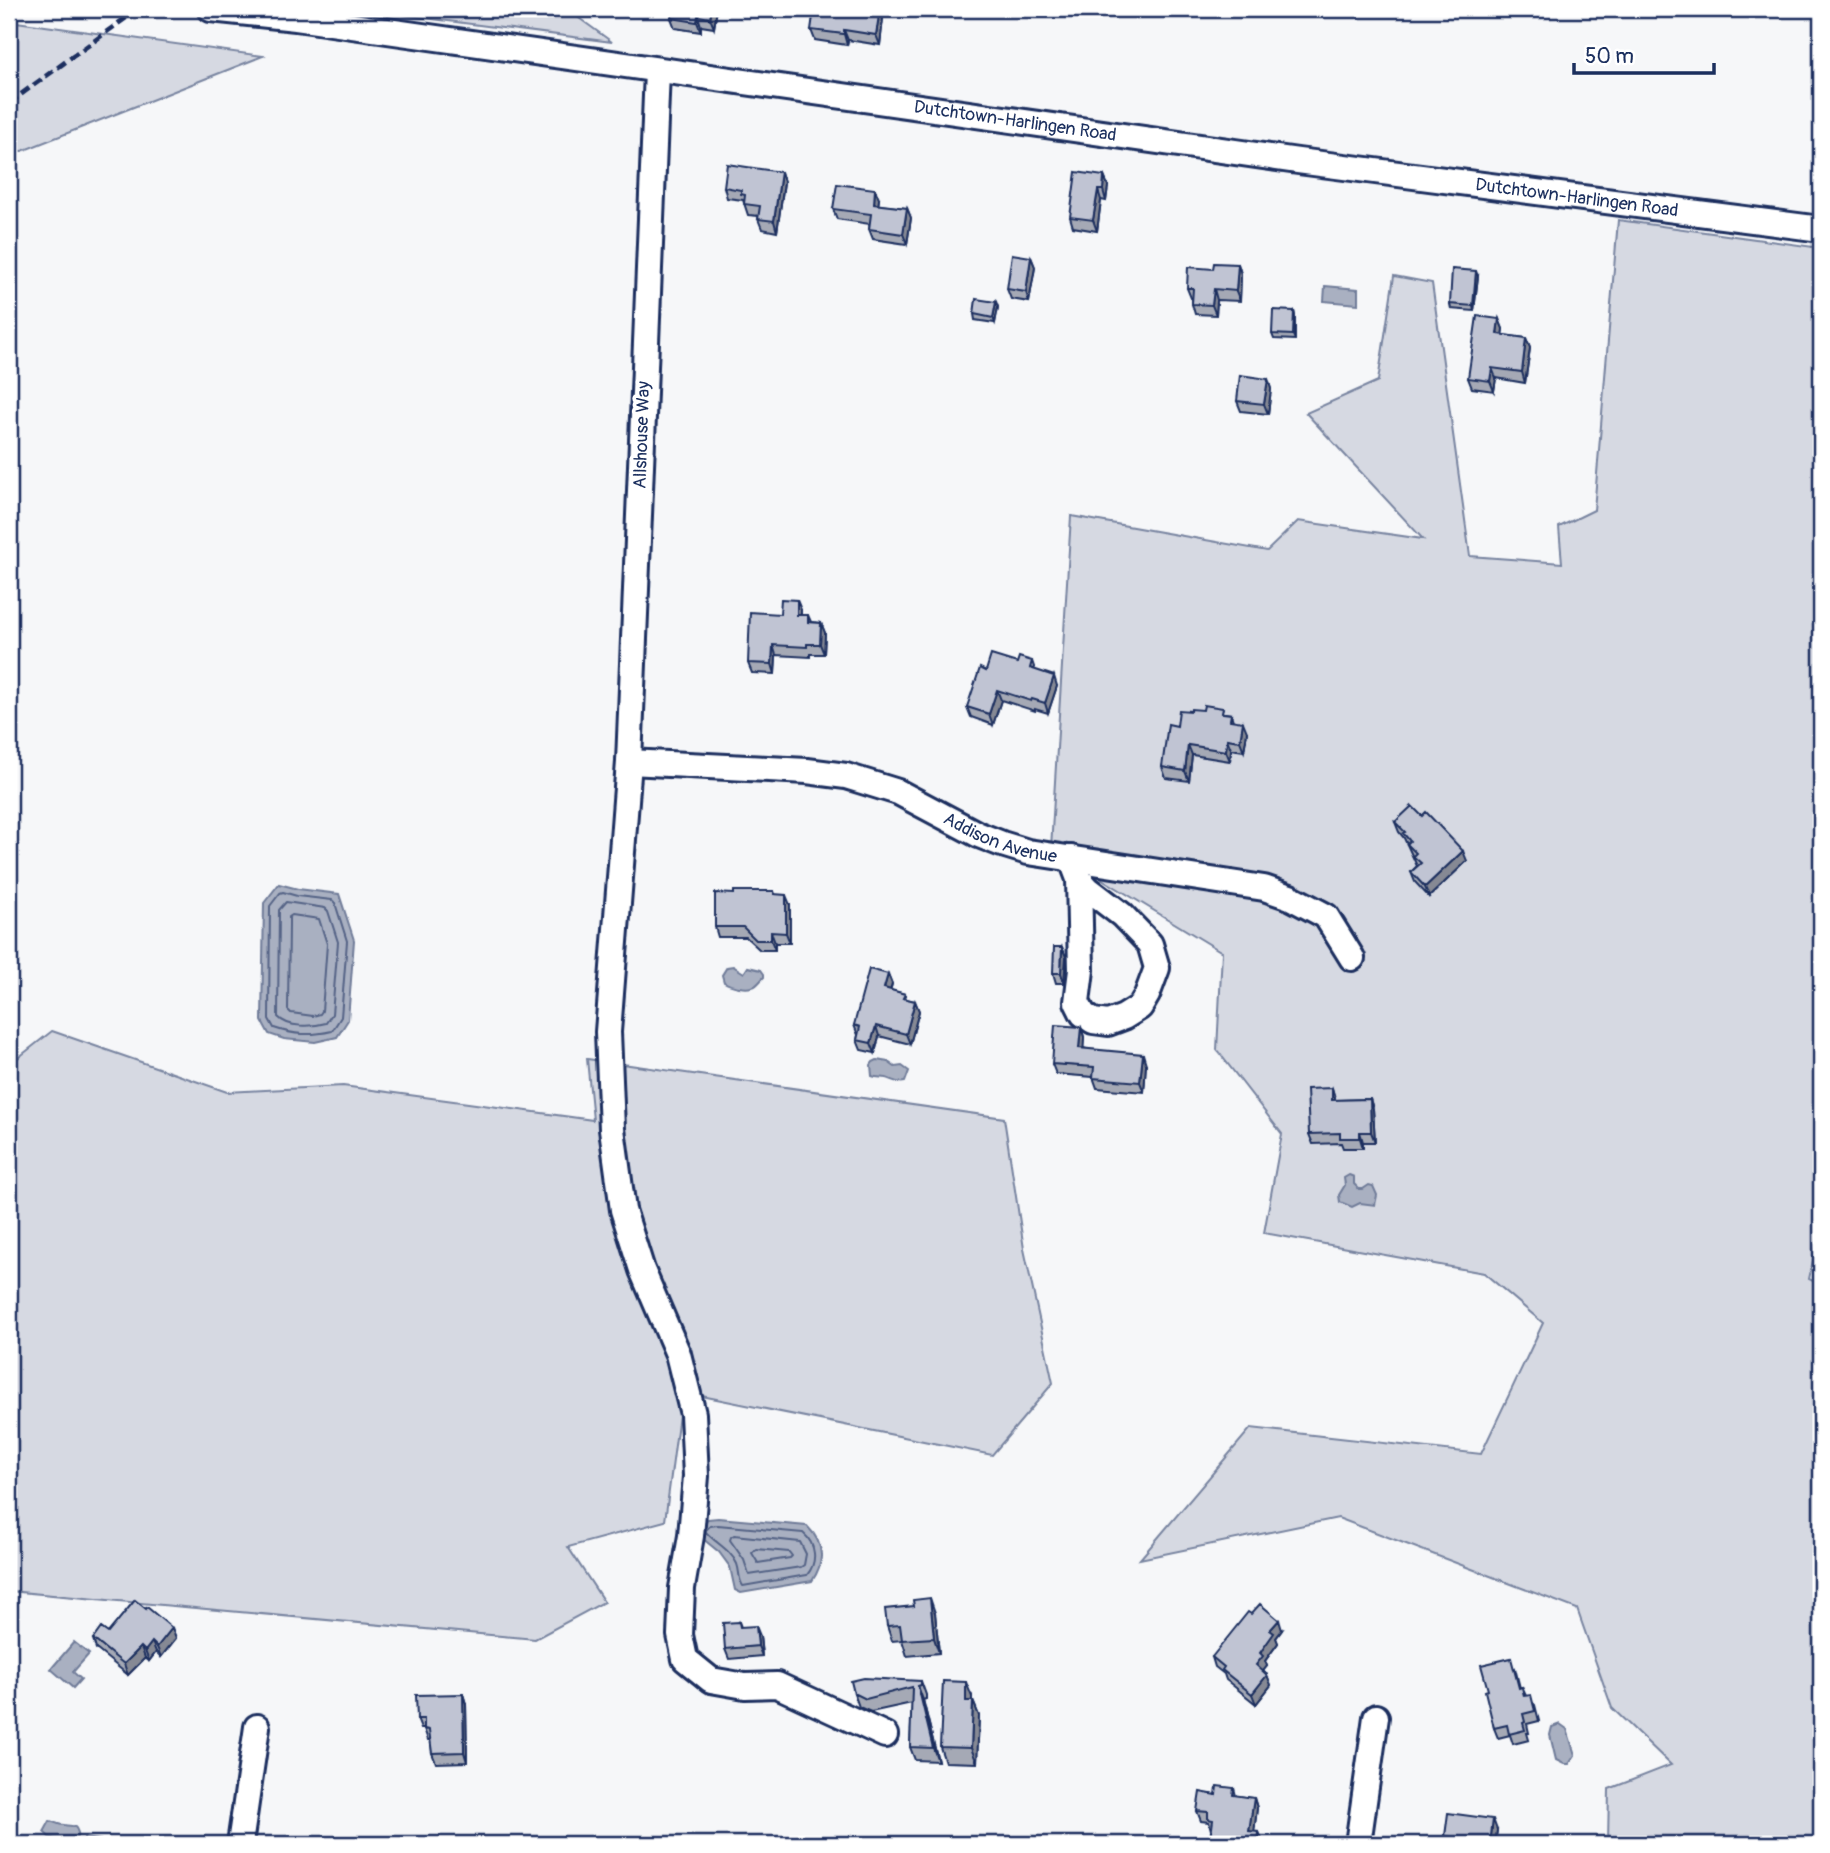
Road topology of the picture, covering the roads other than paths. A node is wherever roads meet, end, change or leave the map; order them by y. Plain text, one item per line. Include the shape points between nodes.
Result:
1 (217, 9) edge
2 (657, 71) junction
3 (1821, 229) edge
4 (629, 762) junction
5 (1075, 869) junction
6 (1352, 958) dead end
7 (1376, 1717) dead end
8 (257, 1727) dead end
9 (885, 1735) dead end
10 (240, 1844) edge
11 (1359, 1844) edge

1 - 2 street, Dutchtown-Harlingen Road
2 - 3 street, Dutchtown-Harlingen Road
2 - 4 street, Allshouse Way
4 - 5 street, Addison Avenue via 846,776 898,792 979,835
4 - 9 street, Allshouse Way via 608,1032 612,1129 623,1210 642,1270 678,1354 693,1414 696,1476 680,1635 685,1659 711,1680 777,1685
5 - 5 street via 1088,889 1150,944 1157,968 1140,1007 1108,1023 1083,1014 1077,1002 1081,970
5 - 6 street, Addison Avenue via 1264,888 1326,916
7 - 11 street
8 - 10 street

